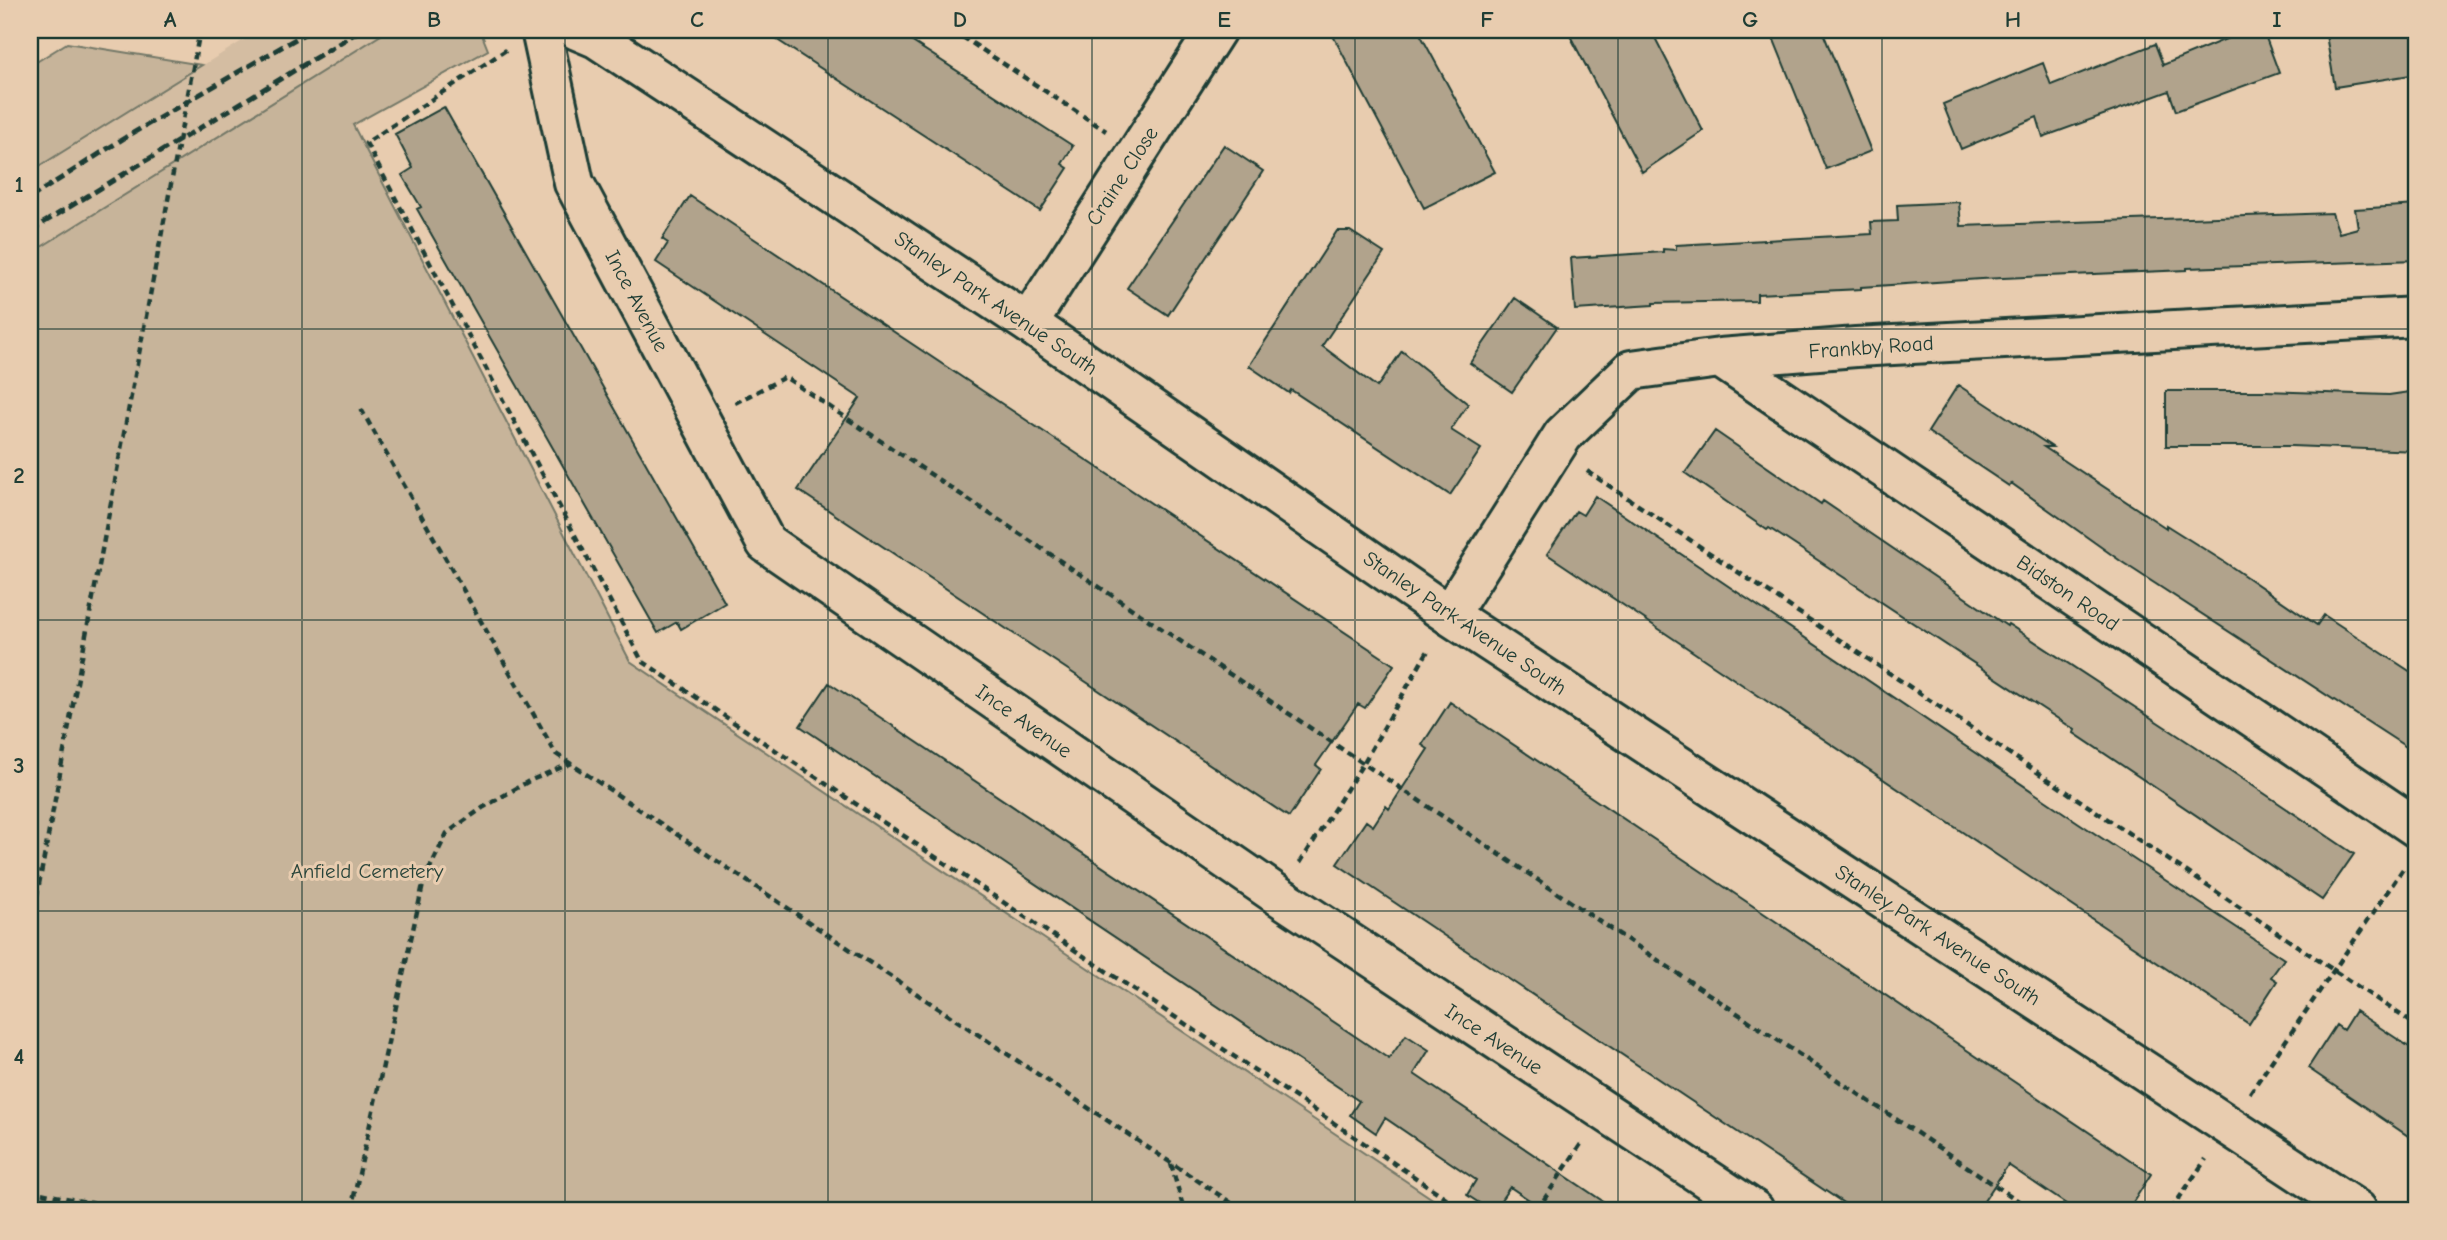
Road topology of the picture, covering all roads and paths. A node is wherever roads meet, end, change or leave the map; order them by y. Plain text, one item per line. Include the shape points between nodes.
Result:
1 (200, 30) edge
2 (577, 30) edge
3 (952, 30) edge
4 (1216, 30) edge
5 (527, 37) edge
6 (1138, 151) junction
7 (2417, 317) edge
8 (1028, 323) junction
9 (1720, 358) junction
10 (361, 409) dead end
11 (701, 421) junction
12 (1554, 449) junction
13 (1449, 615) junction
14 (1364, 762) junction
15 (572, 763) junction
16 (2414, 843) edge
17 (1279, 896) junction
18 (30, 932) edge
19 (2334, 970) junction
20 (2417, 1026) edge
21 (1603, 1110) junction
22 (2228, 1126) junction
23 (1171, 1163) junction
24 (30, 1191) edge
25 (127, 1210) edge
26 (351, 1210) edge
27 (1184, 1210) edge
28 (1242, 1210) edge
29 (1464, 1210) edge
30 (1537, 1210) edge
31 (1754, 1210) edge
32 (2032, 1210) edge
33 (2171, 1210) edge
34 (2357, 1210) edge

1 - 18 path
2 - 8 street, Stanley Park Avenue South via 596,38
3 - 6 path
4 - 6 street, Craine Close
5 - 11 street, Ince Avenue via 574,183
5 - 29 path via 366,143 642,662
6 - 8 street, Craine Close
7 - 9 street, Frankby Road
8 - 13 street, Stanley Park Avenue South
9 - 12 street, Frankby Road via 1631,370
9 - 16 street, Bidston Road
10 - 15 path via 556,754
11 - 14 path via 785,377
11 - 17 street, Ince Avenue via 766,543
12 - 13 street, Frankby Road
12 - 19 path
13 - 14 path
13 - 22 street, Stanley Park Avenue South
14 - 17 path
14 - 32 path
15 - 23 path
15 - 26 path via 529,781 447,833 424,880
16 - 19 path
17 - 21 street, Ince Avenue
19 - 20 path
19 - 22 path
21 - 30 path
21 - 31 street, Ince Avenue
22 - 33 path
22 - 34 street, Stanley Park Avenue South
23 - 27 path
23 - 28 path
24 - 25 path

